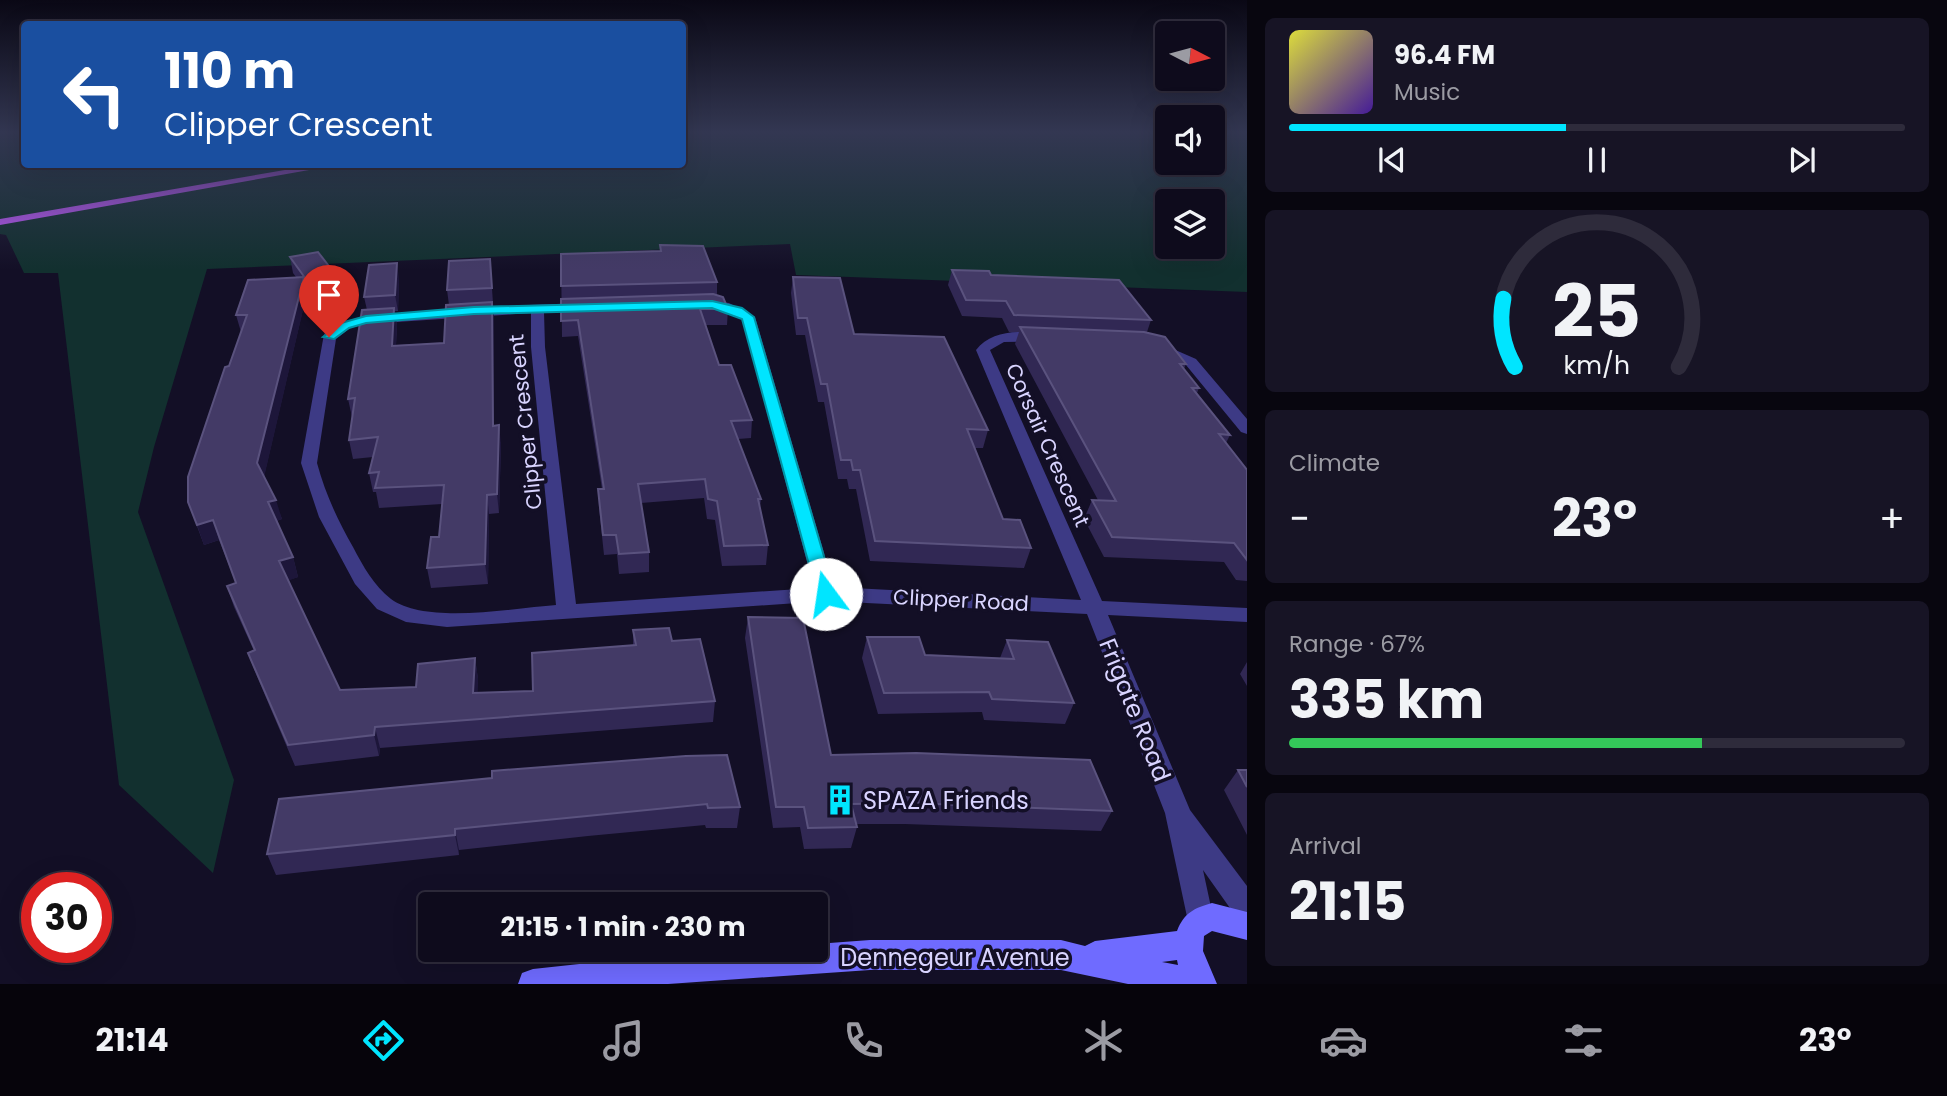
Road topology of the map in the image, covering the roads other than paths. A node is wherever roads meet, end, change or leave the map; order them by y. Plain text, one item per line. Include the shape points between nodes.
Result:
1 (258, 178) edge
2 (0, 222) edge
3 (685, 305) edge
4 (603, 306) edge
5 (537, 309) junction
6 (1060, 339) edge
7 (1138, 342) edge
8 (1247, 429) edge
9 (826, 594) junction
10 (1092, 606) junction
11 (567, 612) junction
12 (1247, 615) edge
13 (1178, 813) junction
14 (1247, 908) edge
15 (1247, 926) edge
16 (1193, 932) junction
17 (1084, 958) junction
18 (533, 984) edge
19 (1200, 984) edge

1 - 2 main road
3 - 9 street via 724,306 748,317
4 - 5 street, Clipper Crescent
5 - 11 street, Clipper Crescent
5 - 11 street, Clipper Road via 366,320 336,330 326,344 309,463 324,511 372,593 401,613 447,620
6 - 10 street, Corsair Crescent via 1001,338 983,350
7 - 8 street via 1191,362
9 - 10 street, Clipper Road
9 - 11 street, Clipper Road
10 - 12 street, Clipper Road
10 - 13 street, Frigate Road
13 - 14 street, Frigate Road
13 - 16 street, Frigate Road
15 - 16 street, Dennegeur Avenue via 1223,918
16 - 17 street, Dennegeur Avenue
16 - 19 street via 1190,964
17 - 18 street, Dennegeur Avenue via 870,955 717,964
17 - 19 street, Dennegeur Avenue

